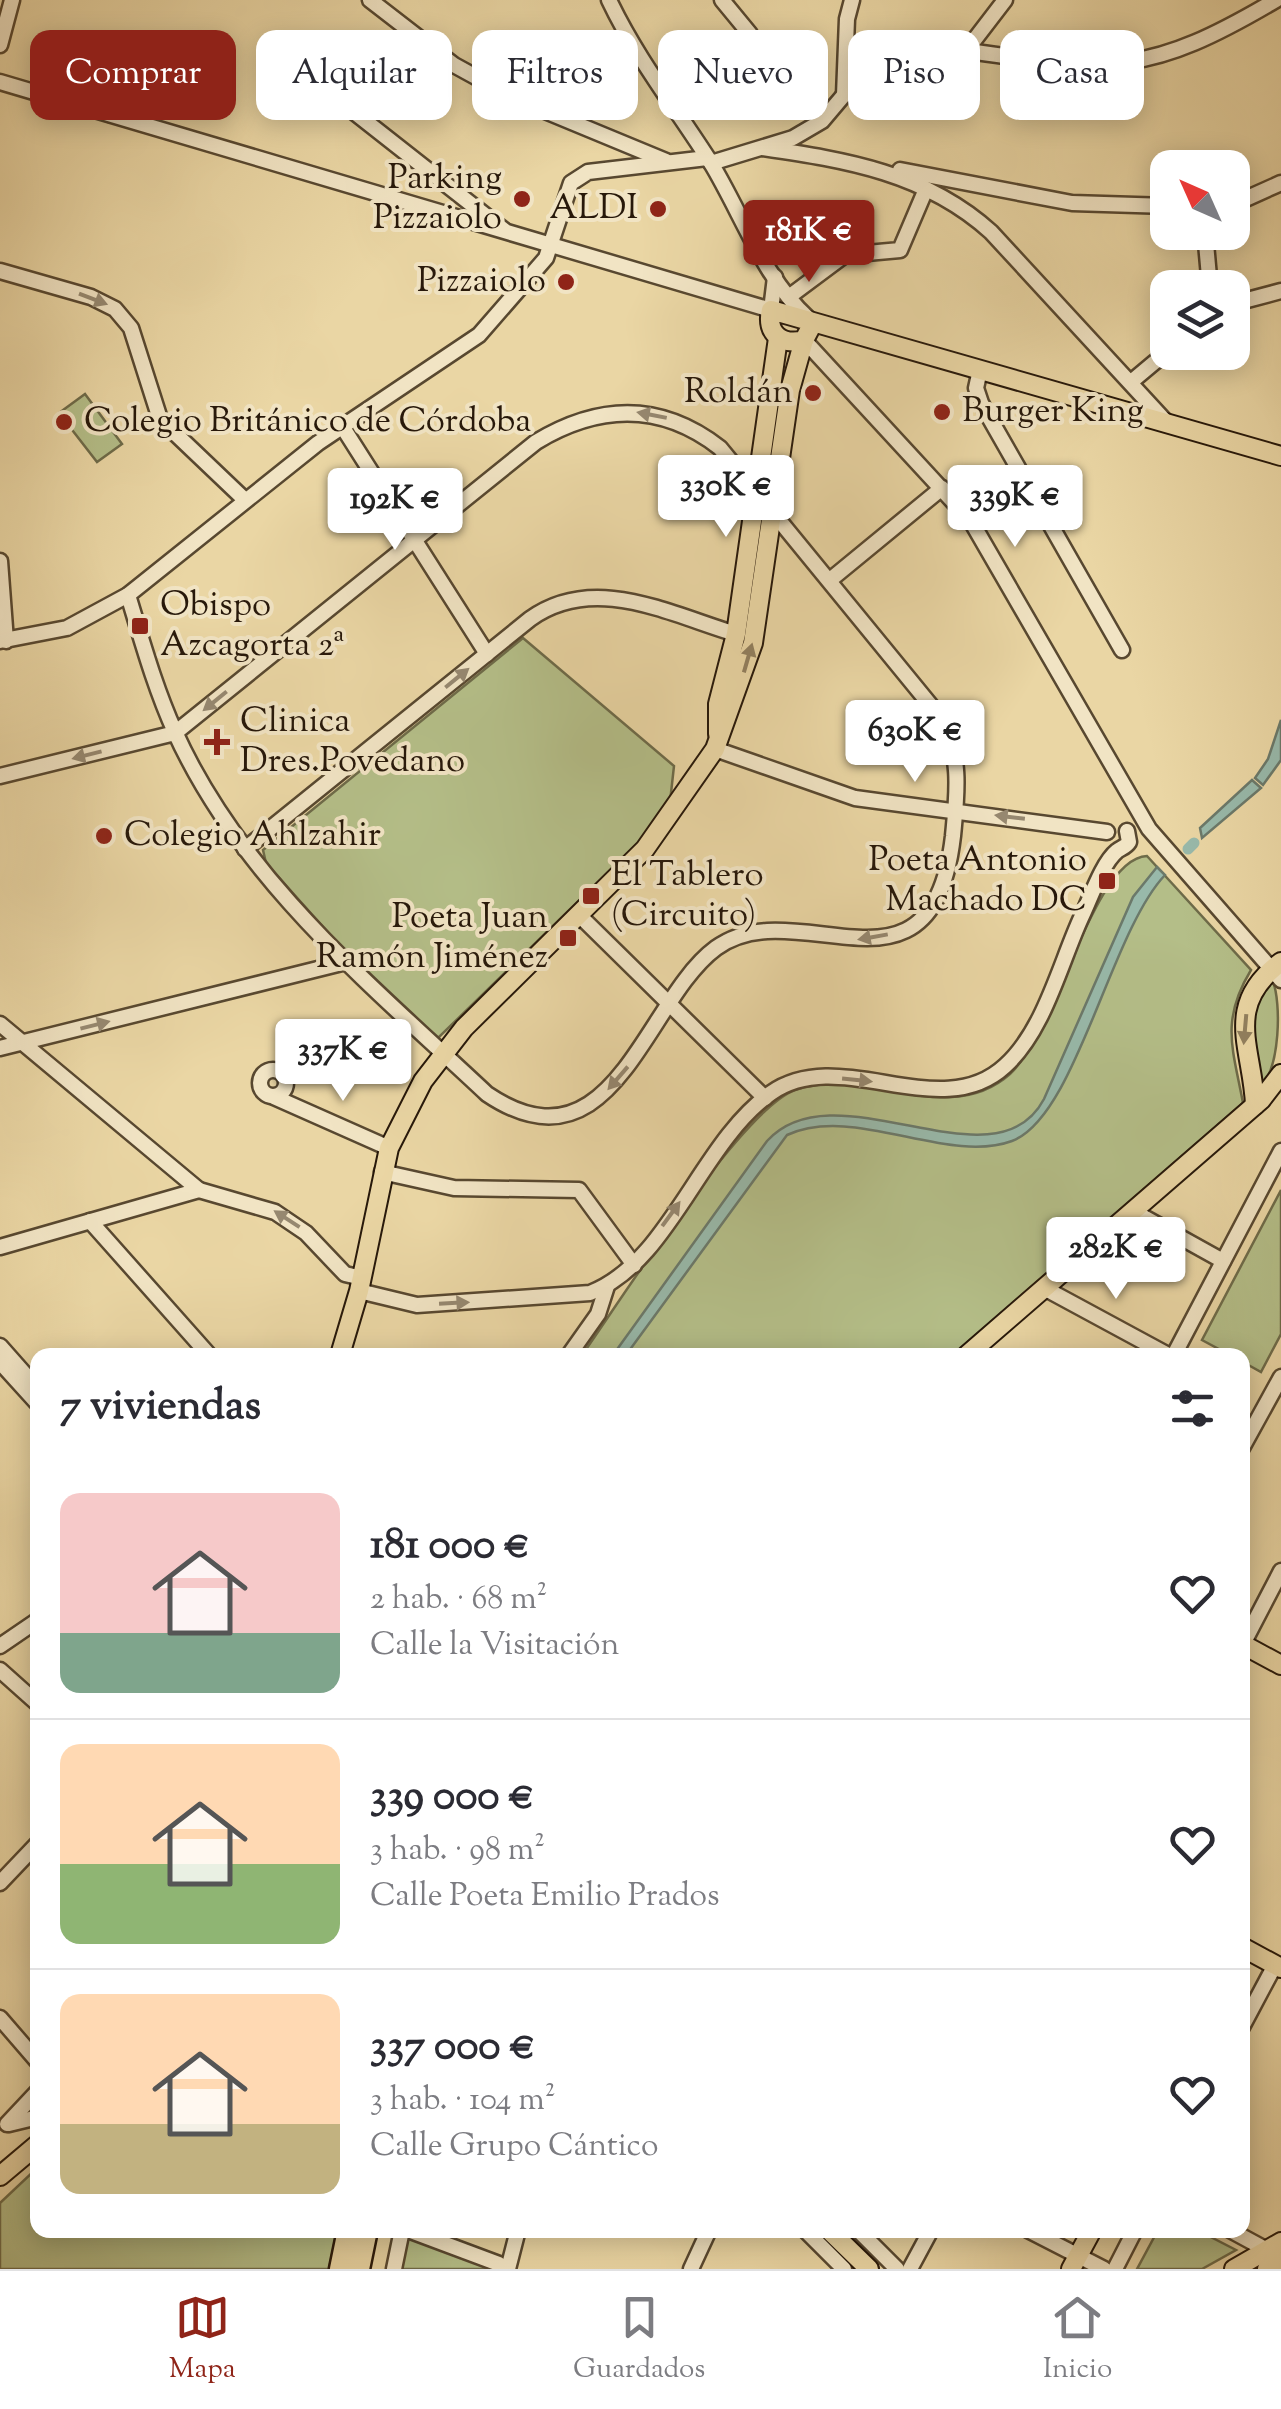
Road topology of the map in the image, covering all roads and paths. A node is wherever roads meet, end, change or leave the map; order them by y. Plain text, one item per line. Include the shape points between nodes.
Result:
1 (12, 0) edge
2 (370, 0) edge
3 (722, 0) edge
4 (852, 0) edge
5 (1005, 0) edge
6 (1276, 0) edge
7 (613, 2) edge
8 (747, 30) edge
9 (980, 36) edge
10 (0, 44) edge
11 (980, 52) edge
12 (0, 82) edge
13 (30, 91) edge
14 (848, 94) edge
15 (844, 95) junction
16 (130, 120) edge
17 (365, 120) edge
18 (763, 148) junction
19 (709, 160) junction
20 (674, 162) junction
21 (875, 166) junction
22 (951, 180) junction
23 (1281, 183) edge
24 (926, 189) junction
25 (1250, 197) edge
26 (946, 198) junction
27 (1150, 205) edge
28 (512, 237) junction
29 (550, 248) junction
30 (0, 271) edge
31 (775, 277) junction
32 (1281, 291) edge
33 (790, 296) junction
34 (1250, 299) edge
35 (771, 310) junction
36 (814, 323) junction
37 (778, 338) junction
38 (804, 340) junction
39 (1150, 366) edge
40 (980, 370) junction
41 (1131, 382) junction
42 (1168, 424) junction
43 (342, 426) junction
44 (1281, 456) edge
45 (942, 488) junction
46 (757, 489) junction
47 (245, 500) junction
48 (774, 509) junction
49 (414, 542) junction
50 (0, 562) edge
51 (830, 580) junction
52 (128, 595) junction
53 (736, 634) junction
54 (3, 641) edge
55 (1122, 650) dead end
56 (487, 654) junction
57 (175, 733) junction
58 (715, 749) junction
59 (0, 776) edge
60 (956, 811) junction
61 (1144, 821) junction
62 (1127, 831) junction
63 (1107, 832) junction
64 (245, 849) junction
65 (1117, 851) junction
66 (579, 915) junction
67 (346, 962) junction
68 (1278, 971) edge
69 (671, 1005) junction
70 (0, 1024) edge
71 (19, 1044) junction
72 (0, 1048) edge
73 (442, 1052) junction
74 (1281, 1074) edge
75 (1281, 1088) edge
76 (274, 1097) dead end
77 (765, 1098) junction
78 (1258, 1103) junction
79 (389, 1148) junction
80 (1281, 1151) edge
81 (382, 1172) junction
82 (199, 1190) junction
83 (1132, 1211) junction
84 (90, 1221) junction
85 (0, 1247) edge
86 (1224, 1261) junction
87 (634, 1265) junction
88 (360, 1284) junction
89 (607, 1286) junction
90 (1044, 1288) junction
91 (0, 1336) edge
92 (0, 1346) edge
93 (203, 1348) edge
94 (342, 1348) edge
95 (573, 1348) edge
96 (975, 1348) edge
97 (1158, 1348) edge
98 (1175, 1348) edge
99 (0, 1362) edge
100 (30, 1369) edge
101 (1281, 1377) edge
102 (30, 1380) edge
103 (30, 1395) edge
104 (1265, 1406) junction
105 (1281, 1414) edge
106 (1250, 1433) edge
107 (1281, 1571) edge
108 (30, 1625) edge
109 (1250, 1629) edge
110 (0, 1646) edge
111 (1250, 1648) edge
112 (1281, 1665) edge
113 (0, 1670) edge
114 (30, 1697) edge
115 (30, 1851) edge
116 (0, 1883) edge
117 (1250, 1950) edge
118 (1279, 1962) edge
119 (1250, 2013) edge
120 (0, 2018) edge
121 (30, 2053) edge
122 (30, 2099) edge
123 (30, 2119) edge
124 (4, 2127) edge
125 (30, 2151) edge
126 (0, 2176) edge
127 (346, 2238) edge
128 (365, 2238) edge
129 (403, 2238) edge
130 (426, 2238) edge
131 (515, 2238) edge
132 (706, 2238) edge
133 (813, 2238) edge
134 (837, 2238) edge
135 (866, 2238) edge
136 (927, 2238) edge
137 (1040, 2238) edge
138 (1088, 2238) edge
139 (1131, 2238) edge
140 (1244, 2238) edge
141 (1274, 2255) edge
142 (1074, 2262) edge
143 (503, 2267) edge
144 (340, 2269) edge
145 (360, 2269) edge
146 (394, 2269) edge
147 (692, 2269) edge
148 (844, 2269) edge
149 (869, 2269) edge
150 (897, 2269) edge
151 (910, 2269) edge
152 (1104, 2269) edge
153 (1115, 2269) edge
154 (1234, 2269) edge

1 - 10 street
2 - 20 street via 454,64 516,99
3 - 8 street
4 - 15 street
5 - 9 street
6 - 11 street via 1186,50 1150,61 1078,65
7 - 19 street via 634,50
12 - 13 street
14 - 15 street
15 - 18 street via 808,131
16 - 28 street
17 - 28 street
18 - 19 street
18 - 21 street
19 - 20 street
19 - 31 street
20 - 29 street via 588,172 570,183
21 - 22 street
21 - 24 street
22 - 26 street
22 - 27 street via 1072,203
23 - 25 street
24 - 26 street
24 - 33 street via 900,250 846,255
26 - 41 street via 991,232
28 - 29 street
29 - 35 street
29 - 43 street via 478,335
30 -> 47 street via 115,309 131,328 160,419
31 - 33 street
31 - 35 street
32 - 34 street
33 - 36 street
35 - 36 main road
35 - 37 main road
36 - 38 main road
36 - 40 main road
37 - 38 main road via 790,344
37 - 46 main road
38 - 45 street
38 - 48 main road via 795,360
39 - 41 street
40 - 42 main road
40 - 55 street via 981,403
41 - 42 street
42 - 44 main road
43 - 47 street
43 - 49 street
45 - 51 street
45 - 61 street via 986,544
46 - 48 street
46 -> 49 street via 720,448 688,426 647,413 606,413 536,442
46 - 53 main road
47 - 52 street
48 - 51 street
58 -> 48 main road via 752,643
49 - 56 street
49 -> 57 street
50 - 54 street
51 - 60 street via 941,718 957,762
52 - 54 street via 67,628
52 - 57 street
53 - 56 street via 620,599 578,596 540,612
53 - 58 main road via 718,704
64 -> 56 street
57 -> 59 street
57 - 64 street
58 - 60 street via 843,796
58 - 66 main road via 646,849
63 -> 60 street
60 -> 69 street via 942,888 920,918 865,940 747,933 704,959
61 - 62 street
61 - 68 street via 1165,853
62 - 63 street via 1118,826
62 - 65 street via 1127,846
63 - 65 street via 1107,846
64 - 67 street
77 -> 65 street via 791,1082 816,1078 948,1089 1000,1071 1030,1032
66 - 69 street
66 - 73 main road
71 -> 67 street
67 - 73 street
68 -> 78 main road via 1251,998 1242,1032
69 -> 73 street via 616,1083 582,1108 528,1112 502,1104
69 - 77 street
70 - 71 street
71 - 72 street
71 - 82 street
73 - 79 main road
74 - 78 main road
75 - 78 main road
76 - 79 street
87 -> 77 street via 726,1139
78 - 83 main road
79 - 81 main road
80 - 86 street
81 - 87 street via 454,1188 579,1190
81 - 88 main road
82 - 84 street
88 -> 82 street via 276,1212
83 - 86 street
83 - 90 main road
84 - 85 street
84 - 93 street
86 - 98 street
87 - 89 street
88 -> 89 street via 417,1305 576,1296
88 - 94 main road
89 - 95 street via 598,1314
90 - 96 main road
90 - 97 street
91 - 100 street
92 - 102 street
99 - 103 street
101 - 104 street
104 - 105 street
104 - 106 street
107 - 109 street
108 - 110 street
111 - 112 main road
113 - 114 street
115 - 116 street
117 - 118 main road
118 - 119 street
120 - 121 street
122 - 124 street
123 - 124 street
125 - 126 main road
127 - 144 highway
128 - 145 highway
129 - 146 street
130 - 143 street
131 - 143 street
132 - 147 street
133 - 148 street
134 - 149 main road
135 - 150 street
136 - 151 street
137 - 142 street
138 - 142 main road
139 - 153 street
140 - 141 street
141 - 154 main road
142 - 152 street

